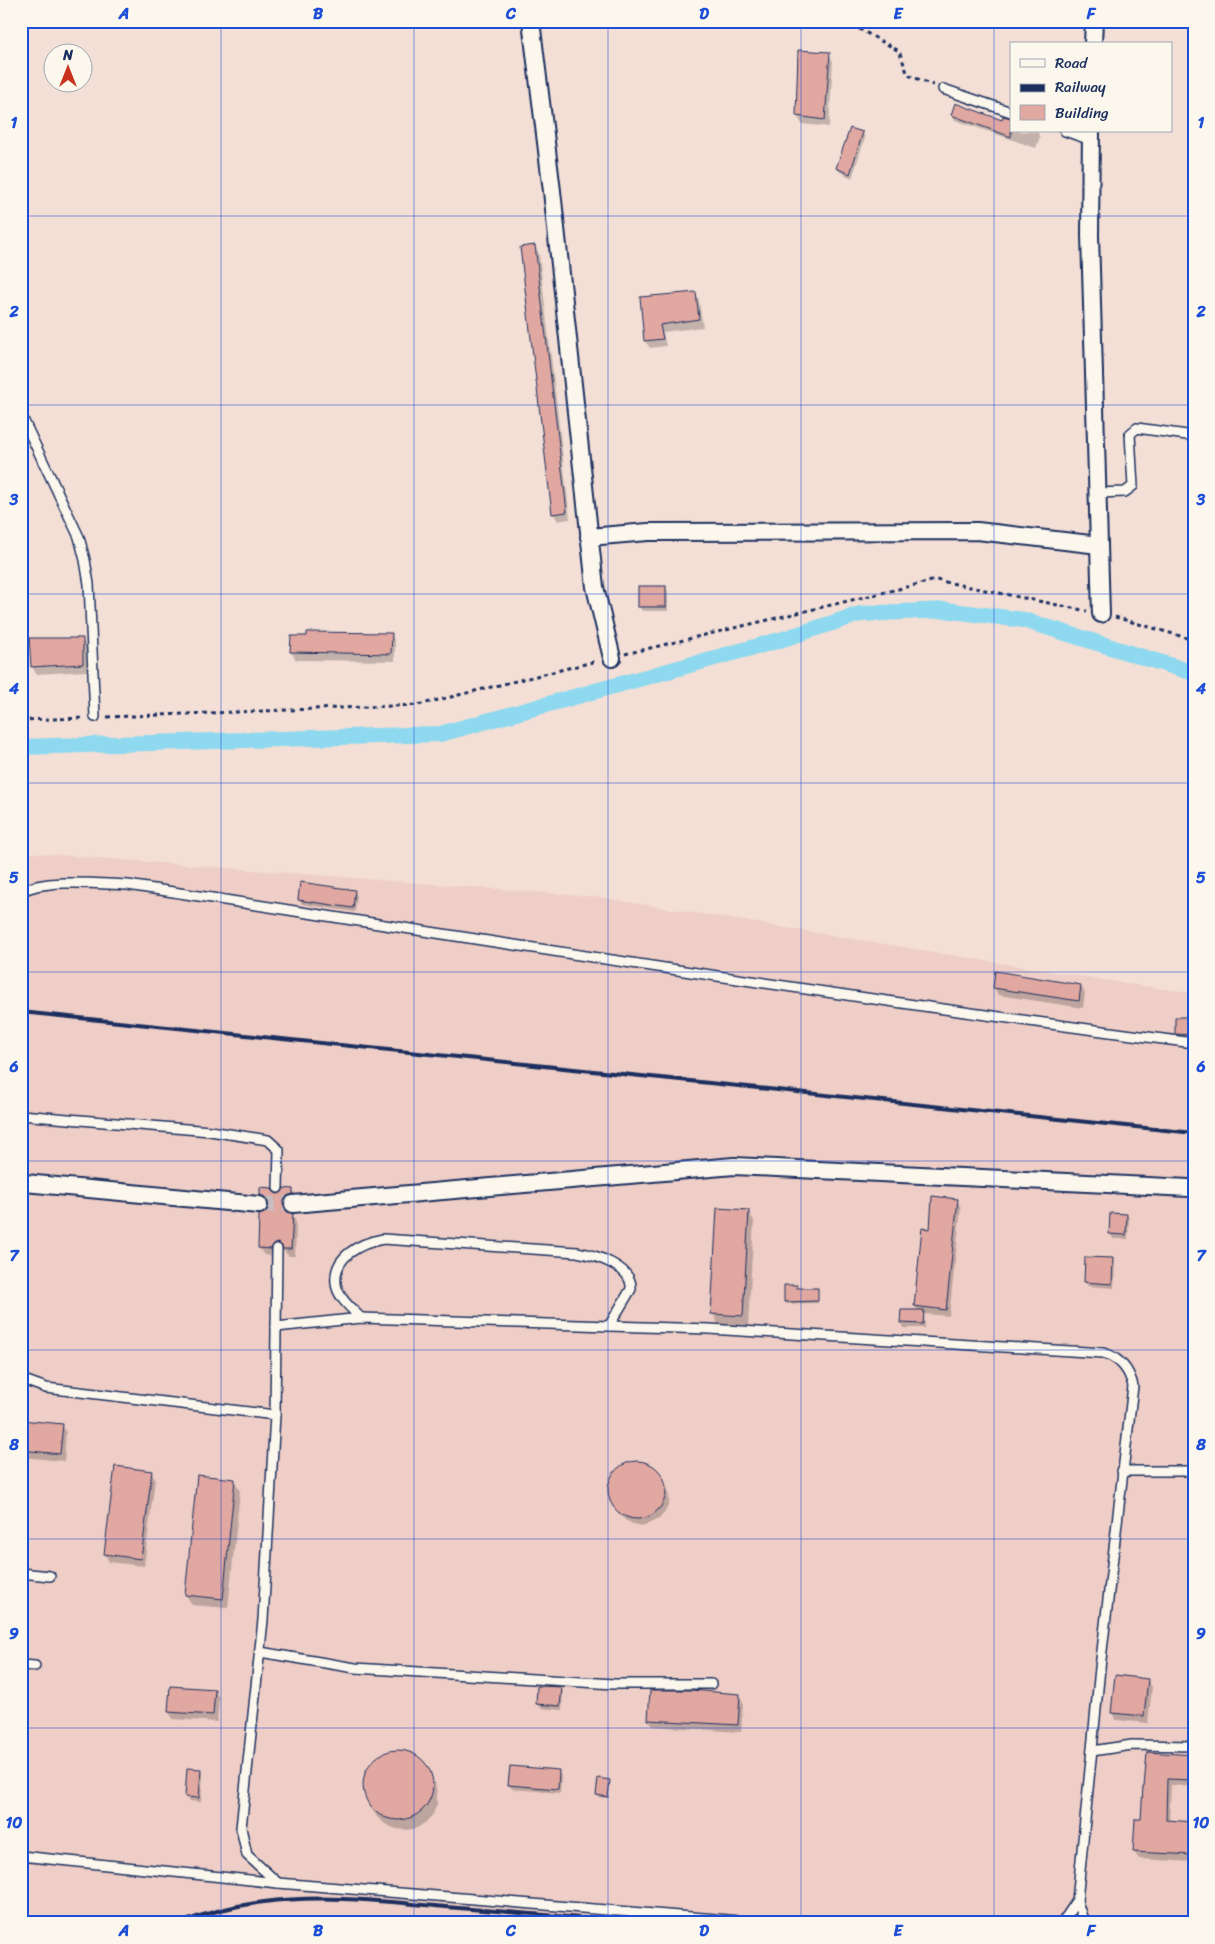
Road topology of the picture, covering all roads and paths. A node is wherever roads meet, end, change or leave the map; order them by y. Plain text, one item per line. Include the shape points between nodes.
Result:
1 (531, 21) edge
2 (845, 21) edge
3 (1094, 21) edge
4 (1093, 42) edge
5 (943, 89) joint
6 (1010, 112) edge
7 (1071, 132) edge
8 (1091, 136) edge
9 (21, 415) edge
10 (1194, 436) edge
11 (1098, 493) junction
12 (589, 537) junction
13 (1099, 545) junction
14 (1101, 614) dead end
15 (612, 658) dead end
16 (95, 718) dead end
17 (21, 892) edge
18 (1194, 1043) edge
19 (21, 1115) edge
20 (25, 1183) dead end
21 (278, 1188) dead end
22 (1189, 1188) dead end
23 (293, 1204) tunnel mouth
24 (260, 1205) tunnel mouth
25 (277, 1249) dead end
26 (361, 1318) junction
27 (610, 1326) junction
28 (276, 1327) junction
29 (21, 1380) edge
30 (275, 1415) junction
31 (1122, 1471) junction
32 (1194, 1471) edge
33 (21, 1573) edge
34 (50, 1576) dead end
35 (260, 1652) junction
36 (21, 1665) edge
37 (35, 1666) dead end
38 (711, 1684) dead end
39 (1194, 1746) edge
40 (1092, 1751) junction
41 (21, 1856) edge
42 (278, 1883) junction
43 (1077, 1901) junction
44 (765, 1923) edge
45 (1062, 1923) edge
46 (1084, 1923) edge

1 - 12 street
2 - 5 path via 899,51 908,75
3 - 4 street
5 - 6 lane
7 - 8 lane
8 - 11 street via 1090,235
9 - 16 lane via 79,537 85,560
10 - 11 lane via 1137,428 1130,434 1133,486 1125,492
11 - 13 street
12 - 13 street via 648,532 977,531
12 - 15 street via 595,587
13 - 14 street
17 - 18 lane via 27,888 56,884 128,884 680,971
19 - 21 lane via 210,1131 268,1140 279,1150
20 - 24 street
22 - 23 street via 734,1166
25 - 28 lane
26 - 27 lane
26 - 27 lane via 342,1298 336,1284 338,1270 344,1257 354,1248 382,1239 595,1255 625,1273 632,1285
26 - 28 lane
27 - 31 lane via 1104,1353 1122,1363 1130,1373 1133,1386
28 - 30 lane
29 - 30 lane via 46,1388
30 - 35 lane
31 - 32 lane
31 - 40 lane
33 - 34 lane
35 - 38 lane via 355,1668 614,1684
35 - 42 lane via 240,1828 247,1855
36 - 37 lane
39 - 40 lane via 1132,1745
40 - 43 lane
41 - 42 lane
42 - 44 lane
43 - 45 lane
43 - 46 lane

